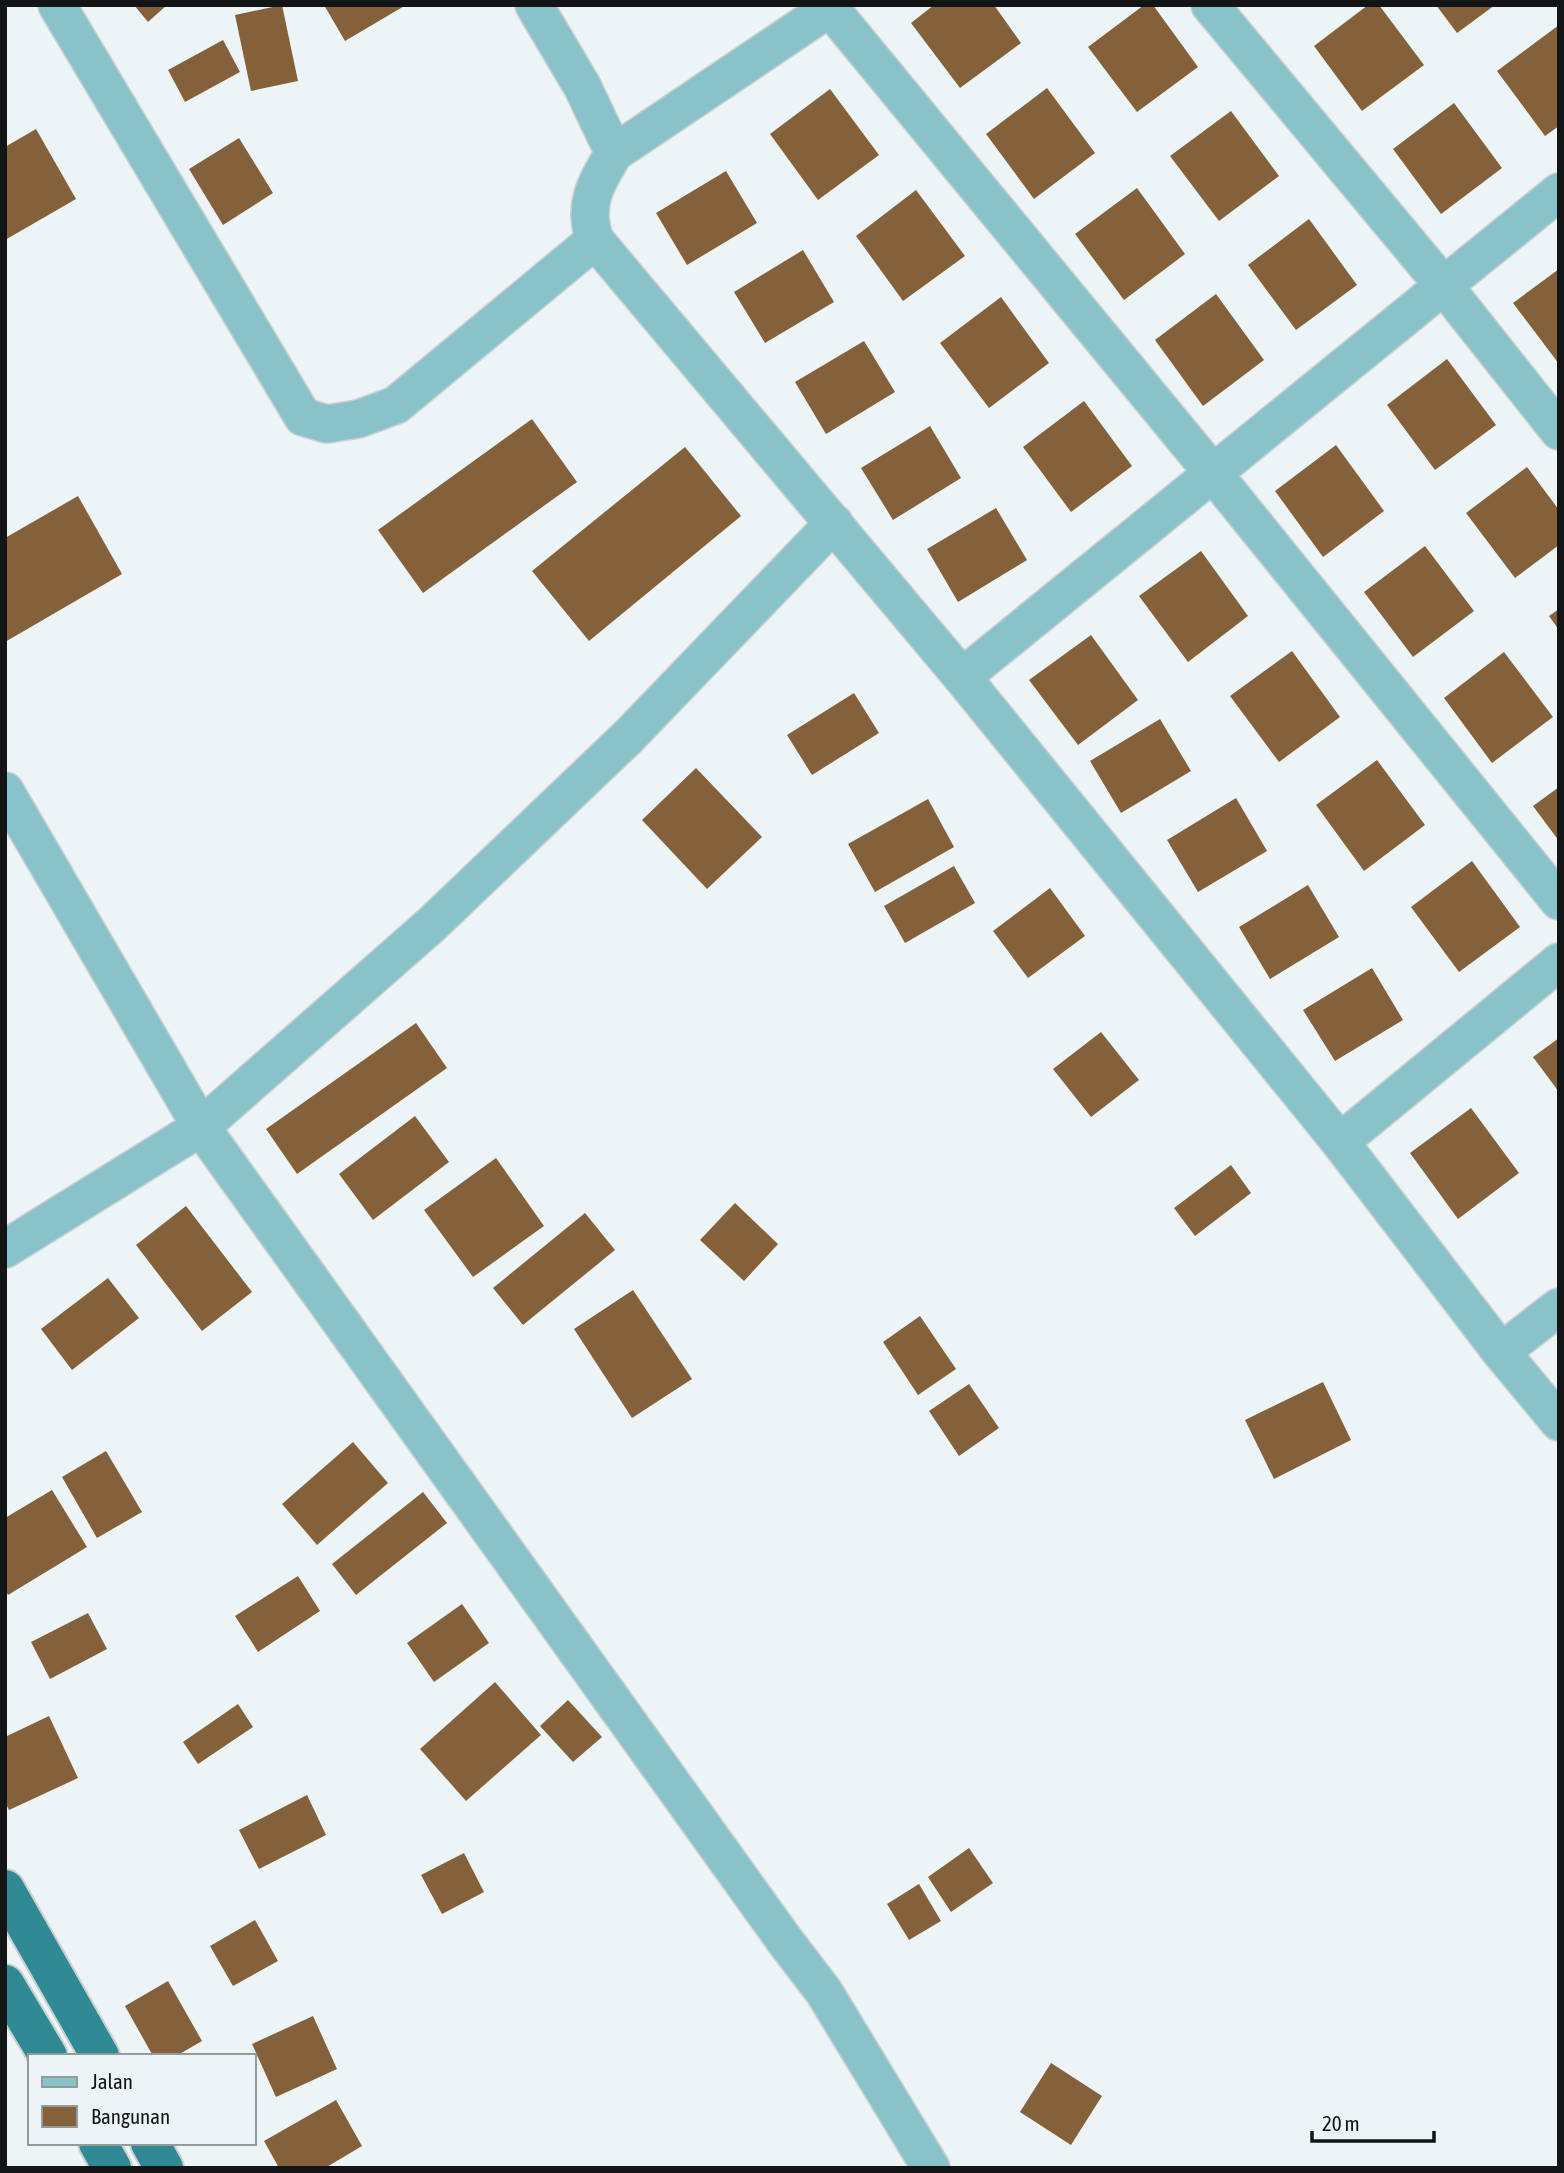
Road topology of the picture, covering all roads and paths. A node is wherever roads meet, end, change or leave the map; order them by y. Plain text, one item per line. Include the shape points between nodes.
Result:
1 (57, 5) edge
2 (534, 5) edge
3 (1210, 5) edge
4 (832, 7) edge
5 (614, 153) junction
6 (1559, 192) edge
7 (595, 240) junction
8 (1444, 286) junction
9 (1559, 431) edge
10 (1212, 472) junction
11 (834, 523) junction
12 (962, 677) junction
13 (5, 791) edge
14 (1559, 901) edge
15 (1559, 962) edge
16 (201, 1127) junction
17 (1340, 1142) junction
18 (5, 1249) edge
19 (1559, 1307) edge
20 (1501, 1352) junction
21 (1559, 1422) edge
22 (5, 1889) edge
23 (5, 1984) edge
24 (47, 2054) edge
25 (99, 2054) edge
26 (99, 2145) edge
27 (151, 2145) edge
28 (112, 2168) edge
29 (164, 2168) edge
30 (931, 2168) edge

1 - 7 street via 303,418 327,424 396,405
2 - 5 street via 582,86
3 - 8 street
4 - 5 street
4 - 10 street
5 - 7 street via 597,180 590,204
6 - 8 street
7 - 11 street
8 - 9 street
8 - 10 street
10 - 12 street
10 - 14 street
11 - 12 street
11 - 16 street via 629,736 441,915
12 - 17 street
13 - 16 street
15 - 17 street
16 - 18 street
16 - 30 street via 824,1992
17 - 20 street
19 - 20 street
20 - 21 street
22 - 25 highway
23 - 24 highway
26 - 28 highway
27 - 29 highway

